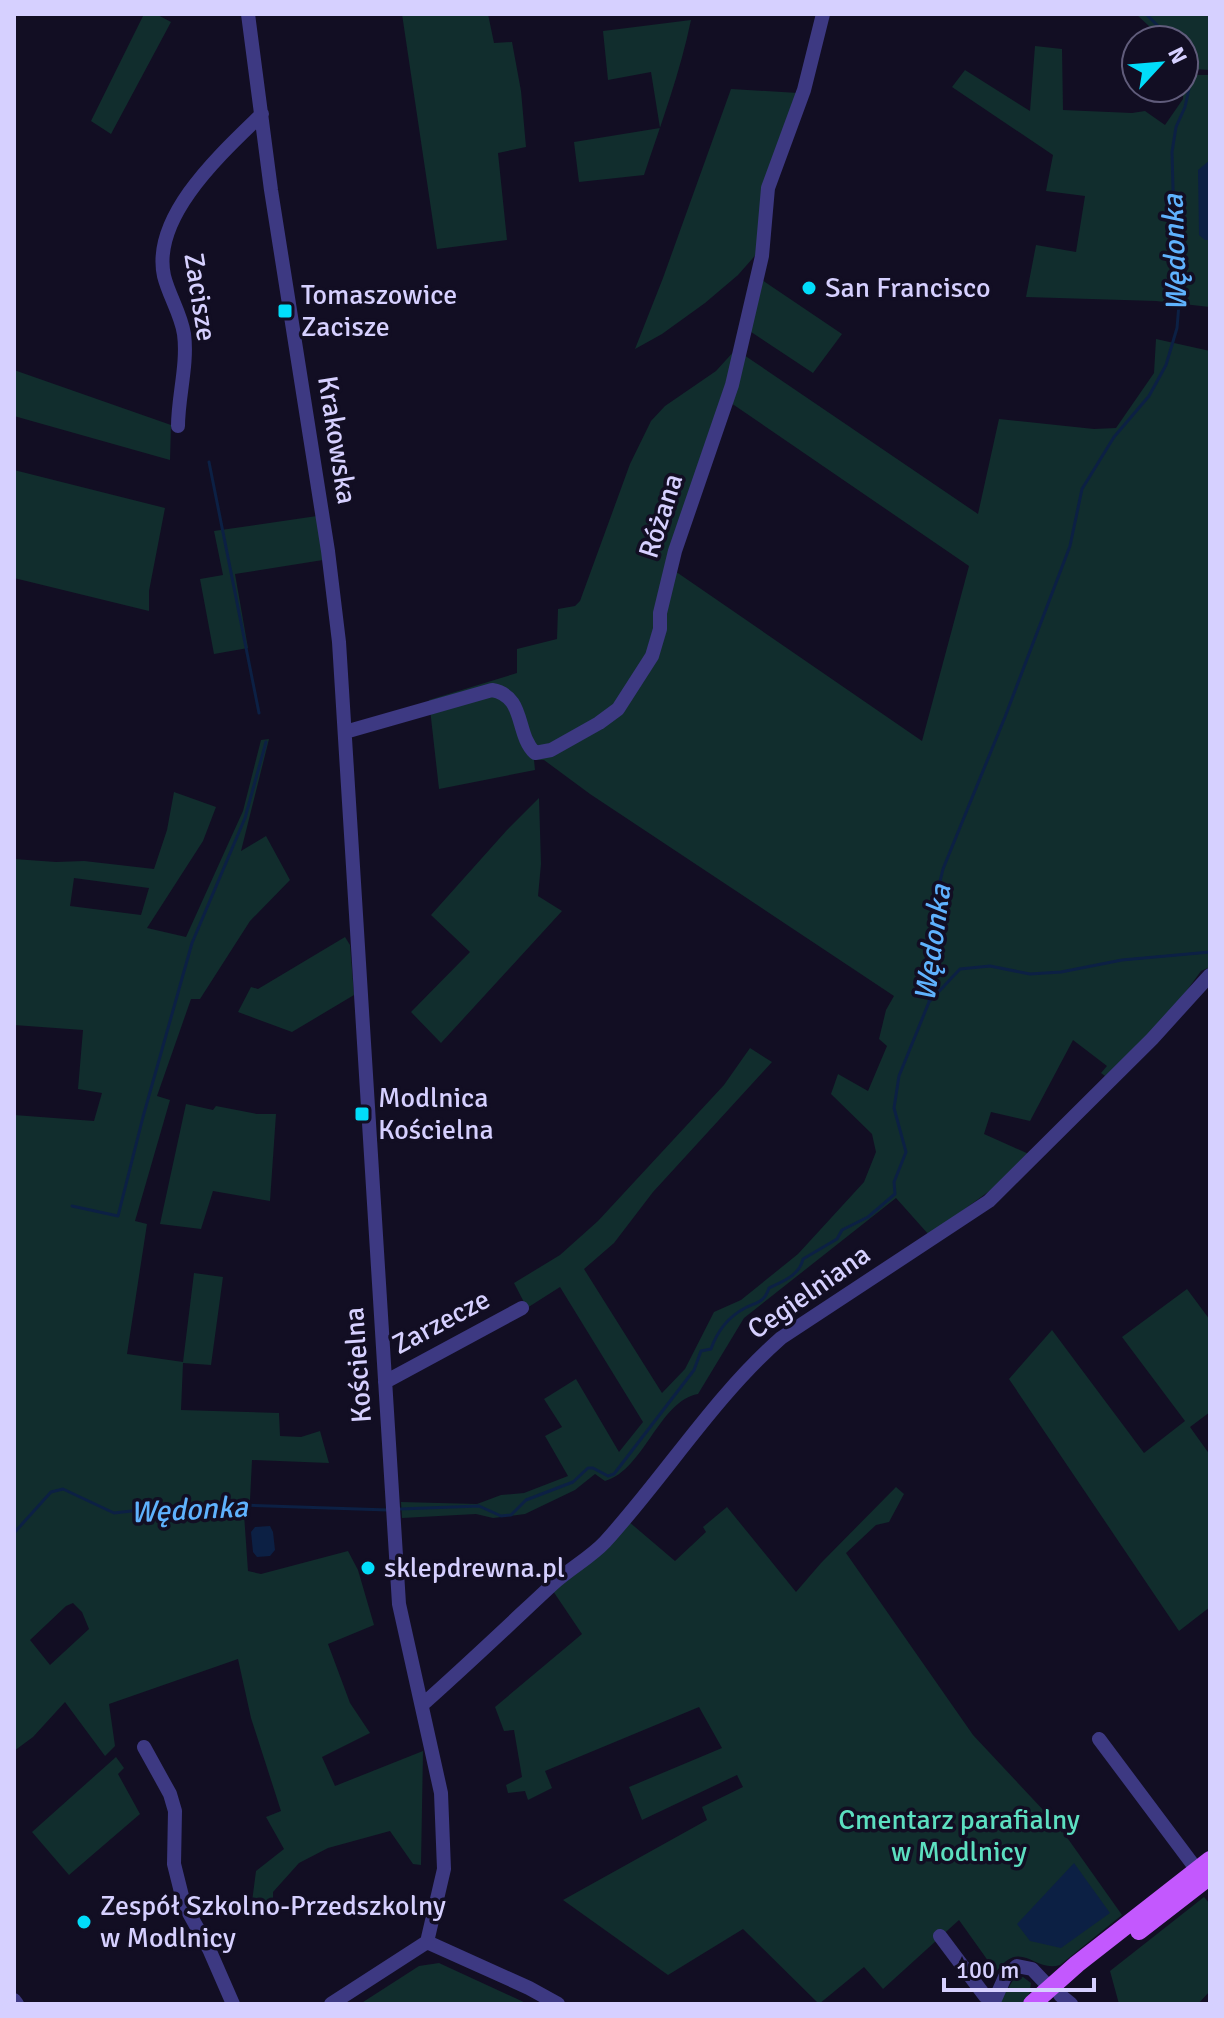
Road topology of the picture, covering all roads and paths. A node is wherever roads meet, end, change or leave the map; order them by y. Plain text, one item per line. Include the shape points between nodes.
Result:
1 (248, 14) edge
2 (823, 14) edge
3 (262, 114) junction
4 (178, 426) dead end
5 (345, 732) junction
6 (348, 779) joint
7 (1210, 975) edge
8 (522, 1308) dead end
9 (385, 1382) junction
10 (422, 1705) junction
11 (1099, 1739) dead end
12 (144, 1747) dead end
13 (1206, 1869) edge
14 (940, 1936) dead end
15 (427, 1942) junction
16 (1058, 1998) edge
17 (993, 2003) edge
18 (233, 2004) edge
19 (331, 2004) edge
20 (558, 2004) edge
21 (1032, 2004) edge

1 - 3 street, Krakowska
2 - 5 street, Różana via 804,90 768,188 762,256 726,406 675,551 652,656 628,697 599,723 551,750 535,753 510,697 492,690
3 - 4 street, Zacisze via 200,177 167,236 164,276 185,336
3 - 5 street, Krakowska via 335,599
5 - 6 street, Krakowska
6 - 9 street, Kościelna
7 - 10 street, Cegielniana via 989,1201 758,1358 603,1544
8 - 9 street, Zarzecze
9 - 10 street, Kościelna via 399,1604
10 - 15 street, Kościelna via 441,1793 444,1869
11 - 13 street
12 - 18 street via 175,1811 174,1864 184,1904
13 - 16 main road
14 - 17 street
15 - 19 street
15 - 20 street
16 - 17 street via 1032,1969 1017,1966 1008,1972
16 - 21 main road

